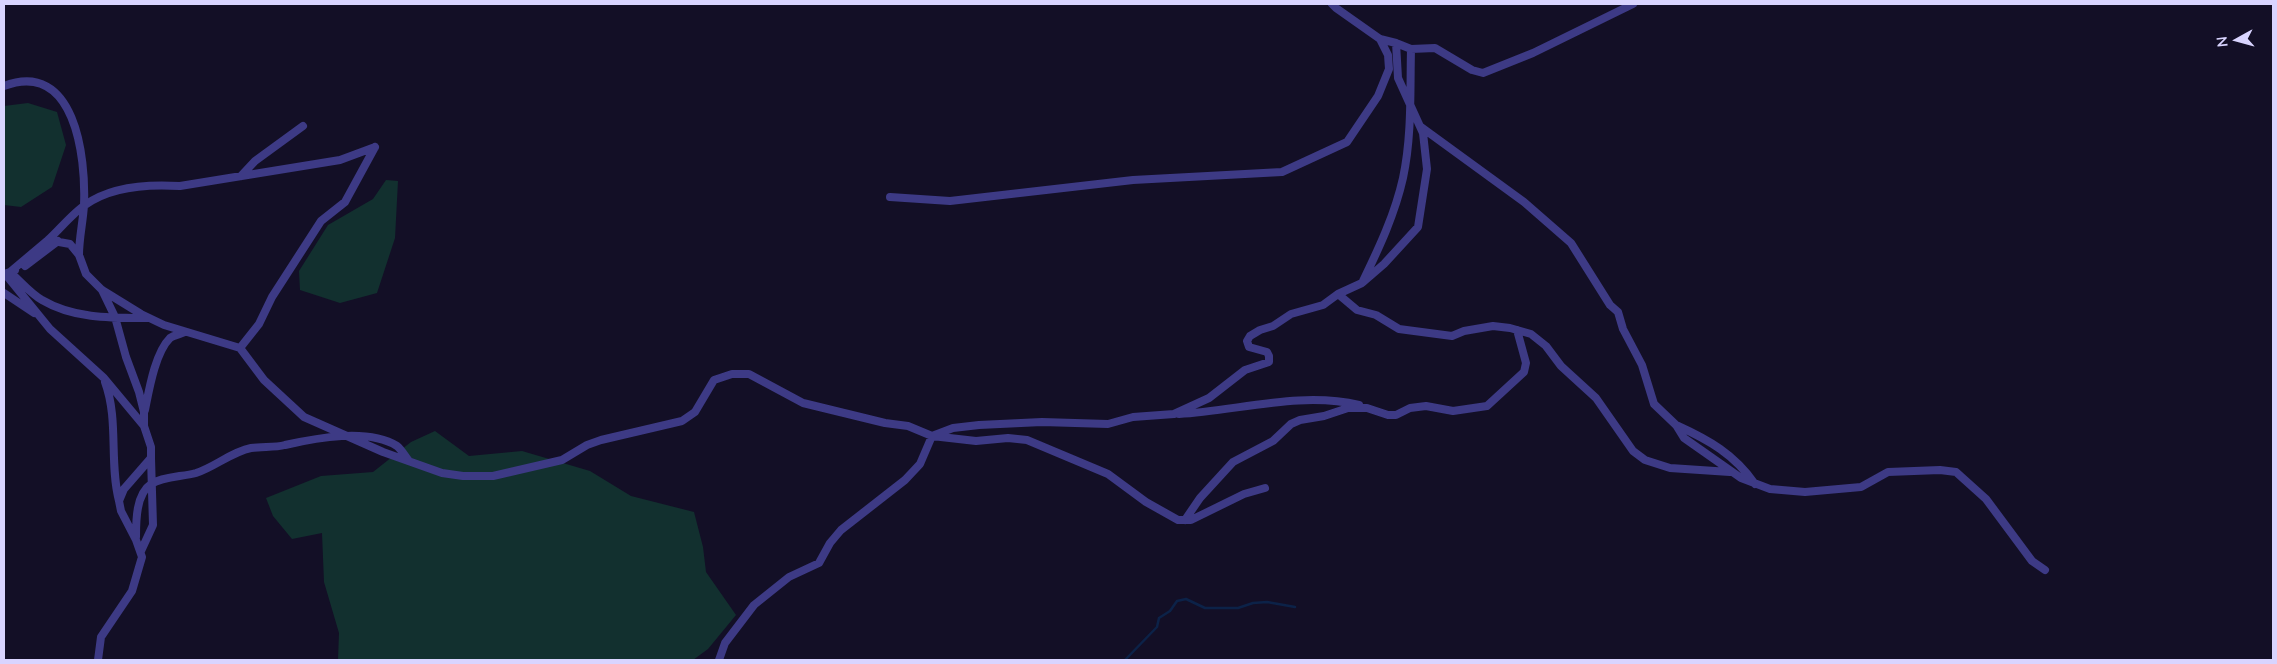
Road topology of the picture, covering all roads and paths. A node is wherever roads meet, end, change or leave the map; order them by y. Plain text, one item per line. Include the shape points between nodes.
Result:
1 (1332, 4) edge
2 (1634, 4) edge
3 (1380, 39) junction
4 (1396, 43) junction
5 (1411, 49) junction
6 (4, 86) edge
7 (1409, 103) junction
8 (303, 126) dead end
9 (1420, 126) junction
10 (241, 176) junction
11 (890, 197) dead end
12 (84, 206) junction
13 (48, 240) junction
14 (58, 241) junction
15 (79, 255) junction
16 (7, 274) edge
17 (1362, 283) junction
18 (102, 290) junction
19 (4, 294) edge
20 (1338, 294) junction
21 (115, 317) junction
22 (42, 318) junction
23 (150, 318) junction
24 (1517, 330) junction
25 (185, 332) junction
26 (240, 348) junction
27 (104, 378) junction
28 (1367, 408) junction
29 (144, 412) junction
30 (1174, 414) junction
31 (1676, 425) junction
32 (144, 426) junction
33 (346, 436) junction
34 (932, 436) junction
35 (151, 458) junction
36 (1732, 472) junction
37 (151, 484) junction
38 (1755, 484) junction
39 (1266, 488) dead end
40 (119, 501) junction
41 (1185, 520) junction
42 (136, 540) junction
43 (141, 551) junction
44 (2045, 570) dead end
45 (98, 660) edge
46 (720, 660) edge

1 - 3 street
2 - 5 street via 1533,53 1482,73 1435,48
3 - 4 street
3 - 11 street via 1388,55 1389,69 1378,96 1347,142 1282,172 1133,180 950,201
4 - 5 street
4 - 7 street via 1398,78
5 - 7 street
6 - 12 street via 38,82 53,90 66,105 76,127
7 - 9 street
7 - 17 street via 1409,139 1403,179 1389,225
8 - 10 street via 255,161
9 - 17 street via 1427,169 1418,227
9 - 31 street via 1524,202 1571,243 1610,305 1618,312 1642,365 1654,404
10 - 12 street via 180,186 140,187 104,194
10 - 26 street via 340,160 375,147 345,202 321,221 272,297 259,324
12 - 13 street
12 - 15 street
13 - 14 street
13 - 16 street
14 - 15 street via 70,244
14 - 16 street via 24,267
15 - 18 street via 86,274
16 - 21 street via 41,300 85,316
16 - 22 street
17 - 20 street
18 - 21 street
18 - 23 street
19 - 22 street
20 - 24 street via 1357,310 1376,315 1399,329 1452,336 1492,326
20 - 30 street via 1323,305 1291,314 1250,336 1248,347 1267,352 1269,362 1245,370 1209,398
21 - 23 street
21 - 29 street
22 - 27 street
23 - 25 street
24 - 28 street via 1526,363 1524,372 1487,406 1453,411 1426,406 1410,408 1396,415
24 - 36 street via 1531,334 1546,346 1561,366 1596,398 1632,452 1670,468
25 - 26 street
25 - 29 street via 171,337 163,349 151,380
26 - 33 street via 264,380 304,417
27 - 32 street
27 - 40 street via 111,404 114,482
28 - 30 street via 1336,401 1304,401
28 - 41 street via 1348,408 1292,424 1273,441 1233,462
29 - 32 street
30 - 34 street via 1132,416 1108,424 979,424 953,428
31 - 36 street via 1684,438
31 - 38 street via 1737,460
32 - 35 street
33 - 34 street via 442,473 493,476 562,460 601,440 682,421 695,412 714,380 732,374 750,374 803,403 908,426
33 - 37 street via 250,448 195,473
34 - 41 street via 976,441 1027,440 1108,474 1153,506 1178,520
34 - 46 street via 920,464 905,480 841,530 819,563 789,577 754,605 725,643
35 - 37 street
35 - 40 street via 124,489
36 - 38 street
37 - 42 street via 142,495 136,519
37 - 43 street via 152,525
38 - 44 street via 1770,490 1805,492 1861,487 1888,472 1956,472 1986,499 2032,561
39 - 41 street via 1244,494 1199,517
40 - 42 street
42 - 43 street
43 - 45 street via 132,592 101,637

